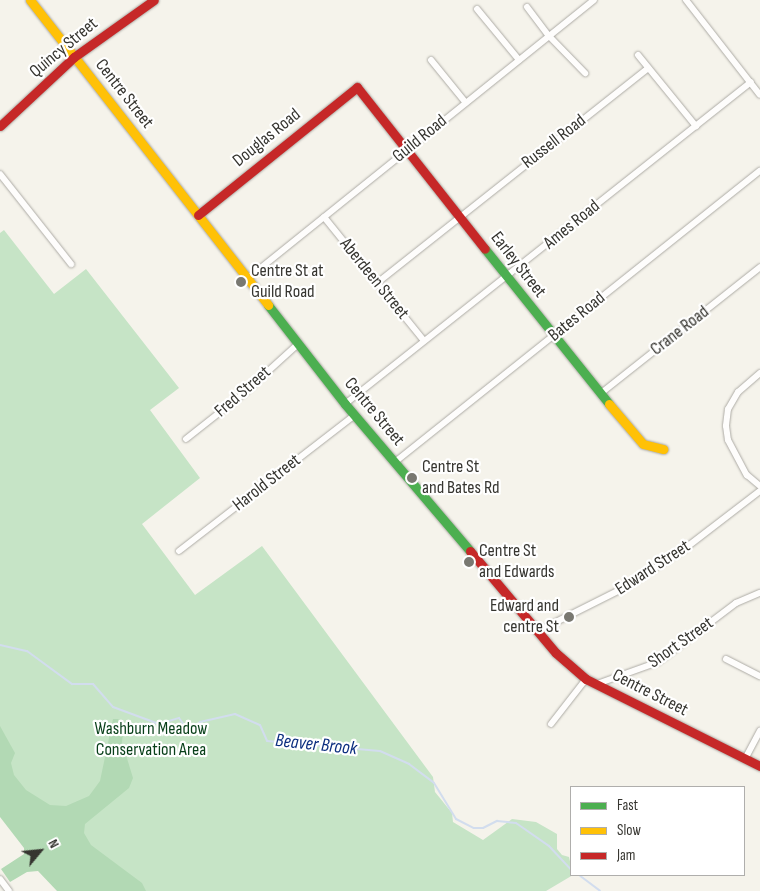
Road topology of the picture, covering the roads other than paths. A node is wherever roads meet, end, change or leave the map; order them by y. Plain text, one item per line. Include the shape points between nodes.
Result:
1 (30, 0) edge
2 (154, 0) edge
3 (594, 0) edge
4 (686, 0) edge
5 (527, 7) dead end
6 (477, 9) dead end
7 (549, 36) junction
8 (638, 55) dead end
9 (74, 57) junction
10 (431, 60) dead end
11 (519, 60) junction
12 (648, 68) junction
13 (585, 73) dead end
14 (750, 82) junction
15 (357, 87) joint
16 (760, 94) edge
17 (466, 103) junction
18 (0, 126) edge
19 (696, 126) junction
20 (408, 149) junction
21 (760, 171) edge
22 (0, 174) edge
23 (198, 215) junction
24 (460, 216) junction
25 (324, 217) junction
26 (71, 264) dead end
27 (760, 268) edge
28 (506, 277) junction
29 (247, 279) junction
30 (377, 283) junction
31 (553, 336) junction
32 (424, 341) junction
33 (298, 344) junction
34 (760, 373) edge
35 (600, 394) junction
36 (345, 404) junction
37 (355, 415) junction
38 (186, 439) dead end
39 (663, 449) dead end
40 (395, 462) junction
41 (760, 486) edge
42 (760, 491) edge
43 (179, 551) dead end
44 (760, 593) edge
45 (538, 632) junction
46 (726, 659) dead end
47 (760, 676) edge
48 (586, 679) junction
49 (597, 684) junction
50 (551, 724) dead end
51 (760, 731) edge
52 (746, 759) junction
53 (760, 766) edge
54 (0, 879) edge
55 (9, 891) edge

1 - 9 main road, Centre Street
2 - 9 main road, Quincy Street
3 - 7 street, Guild Road
4 - 14 street
5 - 7 street
6 - 11 street
7 - 11 street, Guild Road
7 - 13 street
8 - 12 street
9 - 18 main road, Quincy Street
9 - 23 main road, Centre Street
10 - 17 street
11 - 17 street, Guild Road
12 - 19 street
12 - 24 street, Russell Road
14 - 16 street
14 - 19 street, Ames Road
15 - 20 main road, Earley Street
15 - 23 main road, Douglas Road
17 - 20 street, Guild Road
19 - 28 street, Ames Road
20 - 24 main road, Earley Street
20 - 25 street, Guild Road
21 - 31 street, Bates Road
22 - 26 street
23 - 29 main road, Centre Street
24 - 28 main road, Earley Street
24 - 30 street, Russell Road
25 - 29 street, Guild Road
25 - 30 street, Aberdeen Street
27 - 35 street, Crane Road
28 - 31 main road, Earley Street
28 - 32 street, Ames Road
29 - 33 main road, Centre Street
30 - 32 street, Aberdeen Street
31 - 35 main road, Earley Street
31 - 40 street, Bates Road
32 - 36 street, Ames Road
33 - 36 main road, Centre Street
33 - 38 street, Fred Street
34 - 41 street via 738,392 728,409 726,426 735,454 747,475
35 - 39 main road, Earley Street via 642,444
36 - 37 main road, Centre Street
37 - 40 main road, Centre Street
37 - 43 street, Harold Street
40 - 45 main road, Centre Street
42 - 45 street, Edward Street via 683,550 620,590
44 - 49 street, Short Street via 736,603 658,662
45 - 48 main road, Centre Street
46 - 47 street
48 - 49 main road, Centre Street
48 - 50 street
49 - 52 main road, Centre Street
51 - 52 street
52 - 53 main road, Centre Street
54 - 55 street

